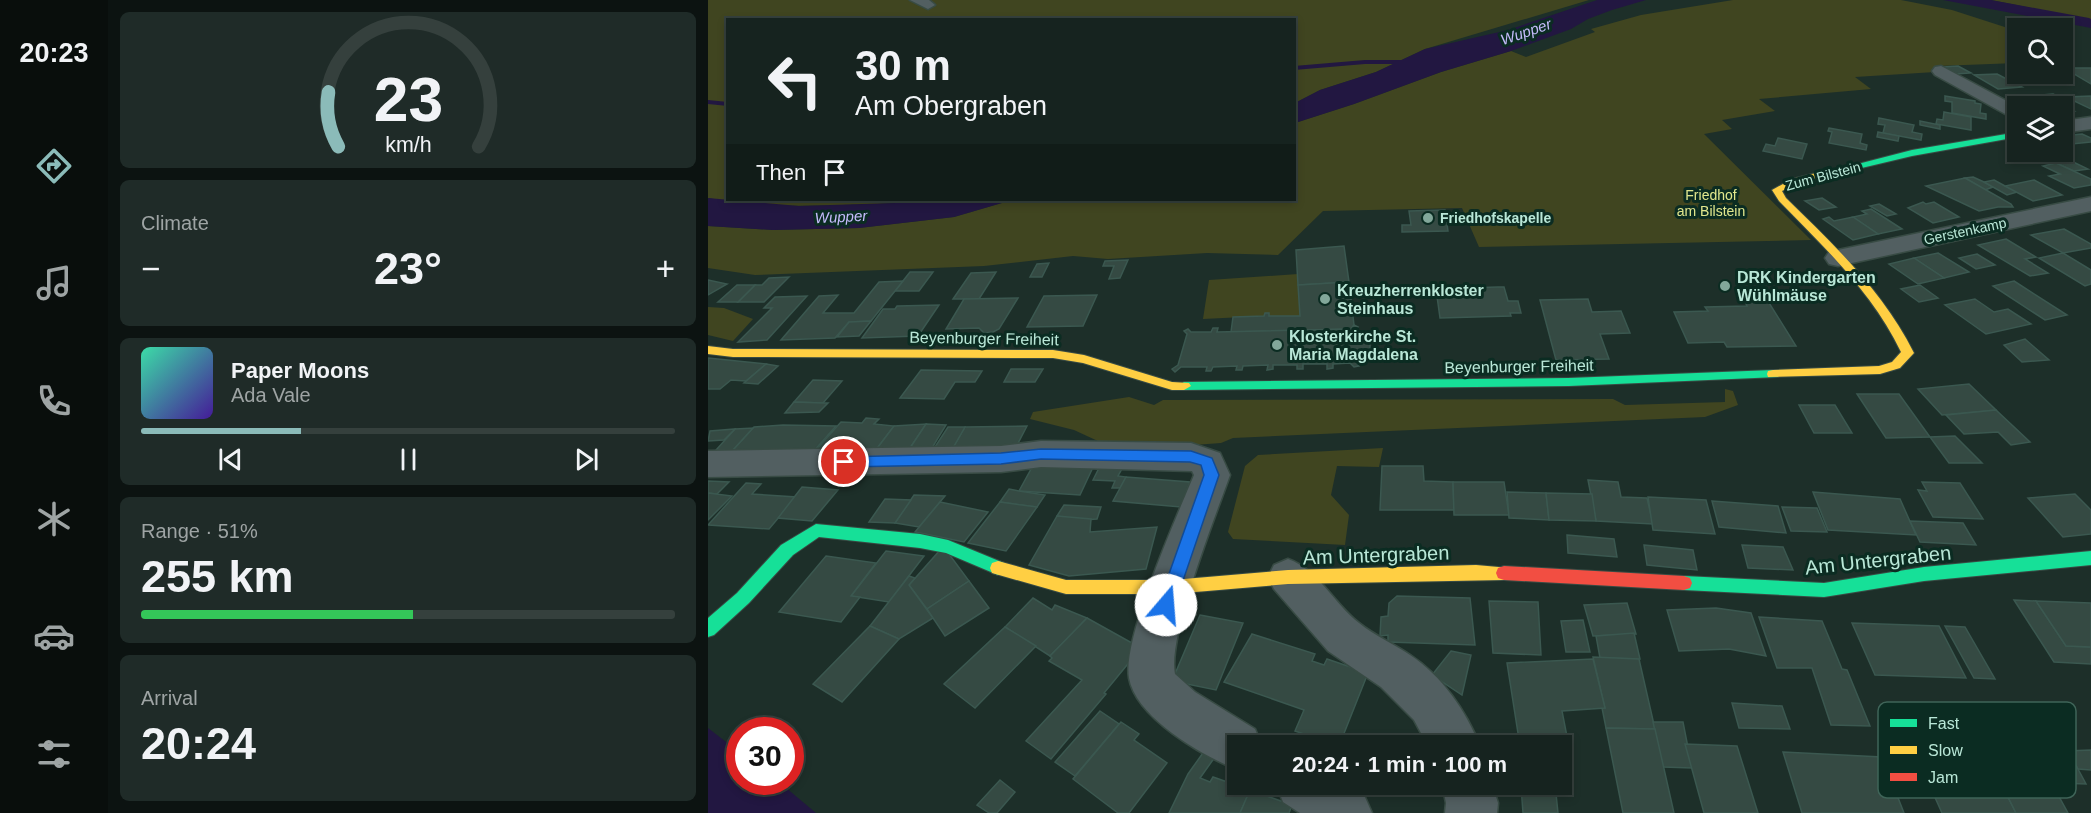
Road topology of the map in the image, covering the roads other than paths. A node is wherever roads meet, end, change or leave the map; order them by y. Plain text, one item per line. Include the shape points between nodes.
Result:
1 (1941, 71) dead end
2 (2007, 109) edge
3 (2091, 123) edge
4 (2073, 125) edge
5 (2007, 136) edge
6 (2091, 204) edge
7 (1838, 258) junction
8 (708, 350) edge
9 (1902, 363) joint
10 (708, 464) edge
11 (2091, 558) edge
12 (1288, 578) junction
13 (1172, 586) junction
14 (708, 629) edge
15 (1449, 735) edge
16 (1227, 739) edge
17 (1317, 795) edge
18 (1470, 795) edge
19 (1346, 813) edge
20 (1471, 813) edge

1 - 2 street
3 - 4 street
5 - 7 street, Zum Bilstein via 1912,153 1779,188 1782,199
6 - 7 street, Gerstenkamp
7 - 9 street, Zum Bilstein via 1881,305 1904,338 1908,354
8 - 9 street, Beyenburger Freiheit via 1053,354 1084,359 1172,386 1580,381 1880,370
10 - 13 street via 1001,459 1041,454 1191,456 1206,462 1212,475
11 - 12 street, Am Untergraben via 1924,574 1824,590 1476,572
12 - 13 street, Am Untergraben
12 - 15 street via 1343,637 1397,672 1430,704
13 - 14 street, Am Untergraben via 1066,587 993,567 948,547 816,530 787,550
13 - 16 street via 1150,659 1151,678 1160,692 1181,709
17 - 19 street
18 - 20 street

